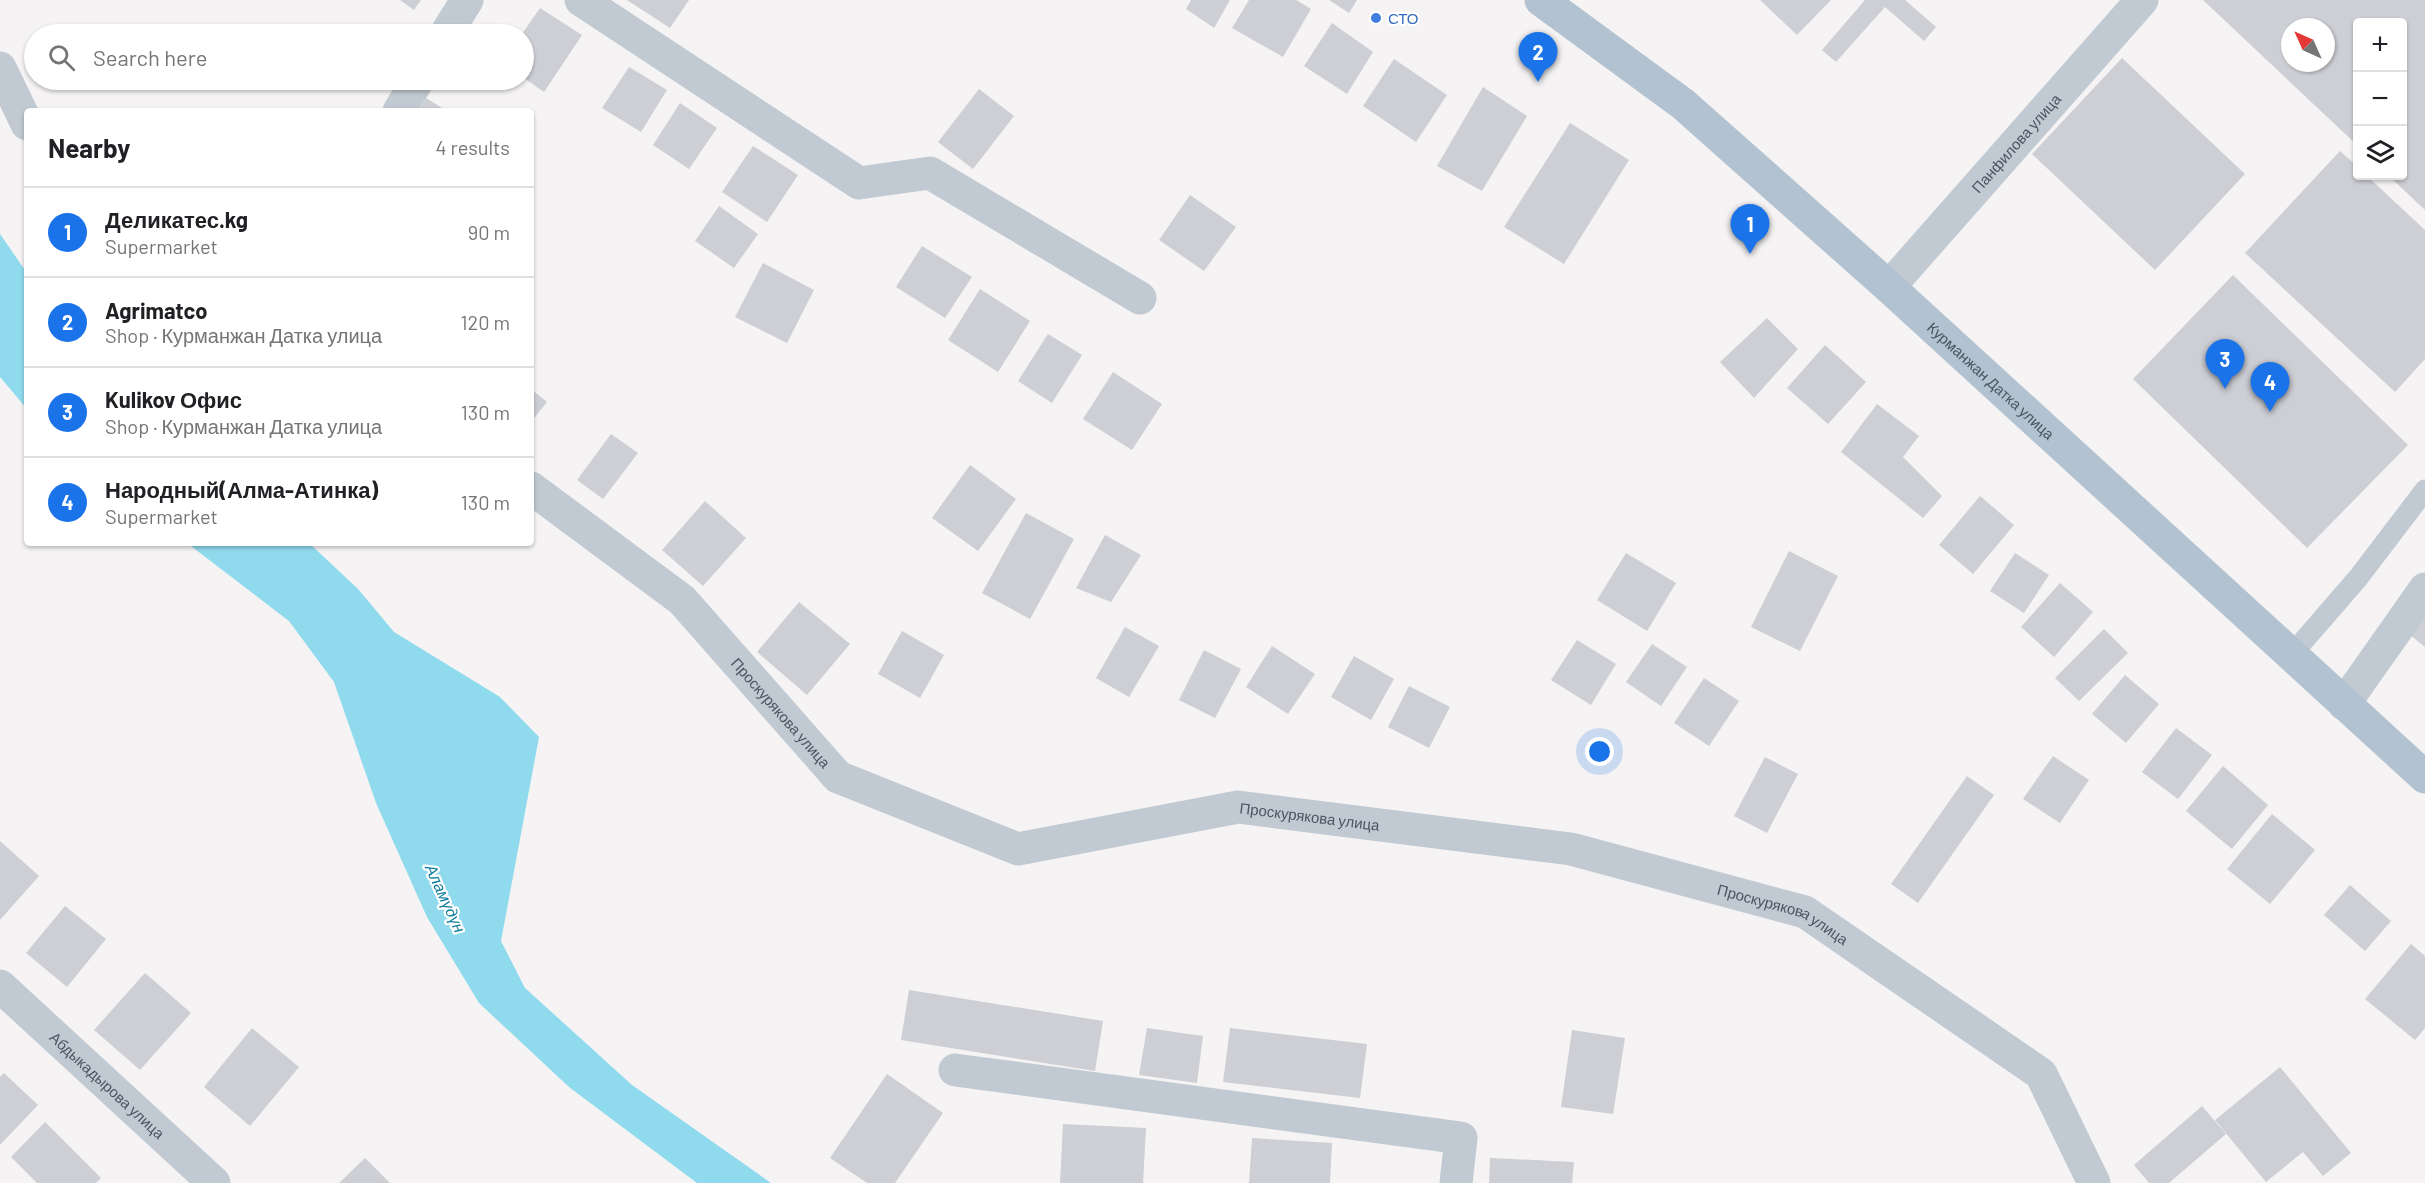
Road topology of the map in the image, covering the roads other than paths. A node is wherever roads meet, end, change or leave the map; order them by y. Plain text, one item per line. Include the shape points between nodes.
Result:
1 (467, 0) edge
2 (582, 0) edge
3 (1541, 0) edge
4 (2142, 0) edge
5 (452, 24) edge
6 (0, 68) edge
7 (412, 90) edge
8 (401, 108) edge
9 (24, 118) edge
10 (1889, 287) junction
11 (1140, 298) dead end
12 (534, 490) edge
13 (2425, 490) edge
14 (2425, 589) edge
15 (2292, 654) junction
16 (2344, 704) junction
17 (2425, 777) edge
18 (0, 986) edge
19 (955, 1071) dead end
20 (214, 1183) edge
21 (1456, 1183) edge
22 (2094, 1183) edge

1 - 5 street
2 - 11 street via 859,183 930,173
3 - 10 main road, Курманжан Датка улица via 1683,104
4 - 10 street, Панфилова улица
6 - 9 street
7 - 8 street
10 - 15 main road, Курманжан Датка улица
12 - 22 street, Проскурякова улица via 682,600 838,777 1018,849 1238,807 1571,849 1804,912 2041,1074
13 - 15 lane via 2358,578
14 - 16 street
15 - 16 main road, Курманжан Датка улица
16 - 17 main road, Курманжан Датка улица
18 - 20 street, Абдыкадырова улица
19 - 21 street via 1461,1138

